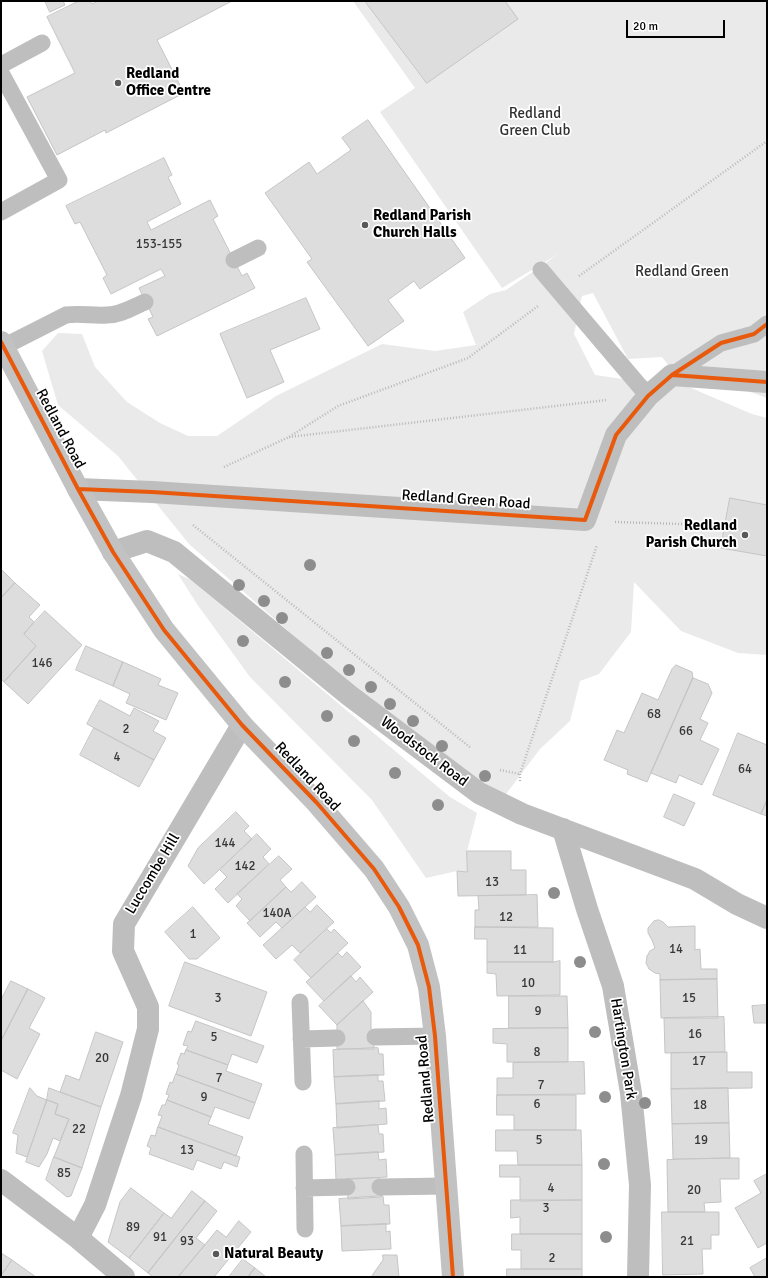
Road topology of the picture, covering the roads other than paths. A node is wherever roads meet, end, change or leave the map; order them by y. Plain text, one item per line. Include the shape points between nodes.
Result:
1 (42, 43) dead end
2 (1, 65) edge
3 (1, 73) edge
4 (1, 212) edge
5 (258, 248) dead end
6 (234, 260) dead end
7 (541, 270) dead end
8 (145, 302) dead end
9 (767, 324) edge
10 (2, 345) edge
11 (672, 375) junction
12 (767, 382) edge
13 (648, 396) junction
14 (78, 489) junction
15 (114, 552) junction
16 (242, 725) junction
17 (563, 829) junction
18 (767, 918) edge
19 (300, 1002) dead end
20 (435, 1036) junction
21 (374, 1037) dead end
22 (337, 1038) dead end
23 (301, 1040) junction
24 (303, 1082) dead end
25 (304, 1154) dead end
26 (1, 1180) edge
27 (446, 1186) junction
28 (347, 1187) dead end
29 (380, 1187) dead end
30 (304, 1188) junction
31 (305, 1229) dead end
32 (78, 1238) junction
33 (124, 1277) edge
34 (453, 1277) edge
35 (638, 1277) edge

1 - 2 lane
3 - 4 lane via 59,180
5 - 6 lane
7 - 13 lane
8 - 10 lane via 121,313 66,315
9 - 11 lane via 754,334 721,343
10 - 14 street, Redland Road
11 - 12 street
11 - 13 street
13 - 14 street, Redland Green Road via 616,435 585,520
14 - 15 street, Redland Road
15 - 16 street, Redland Road via 164,630
15 - 17 street, Woodstock Road via 147,541 174,552 350,696 473,789 522,814
16 - 20 street, Redland Road via 317,803 374,870 399,907 418,945 429,987
16 - 32 street, Luccombe Hill via 124,924 123,951 148,1007 148,1029 131,1096 95,1205
17 - 18 street, Woodstock Road via 695,879
17 - 35 street, Hartington Park via 613,986 632,1093 640,1185
19 - 23 lane
20 - 21 lane
20 - 27 street, Redland Road
22 - 23 lane
23 - 24 lane
25 - 30 lane
26 - 32 street
27 - 29 lane
27 - 34 street, Redland Road
28 - 30 lane
30 - 31 lane
32 - 33 street

